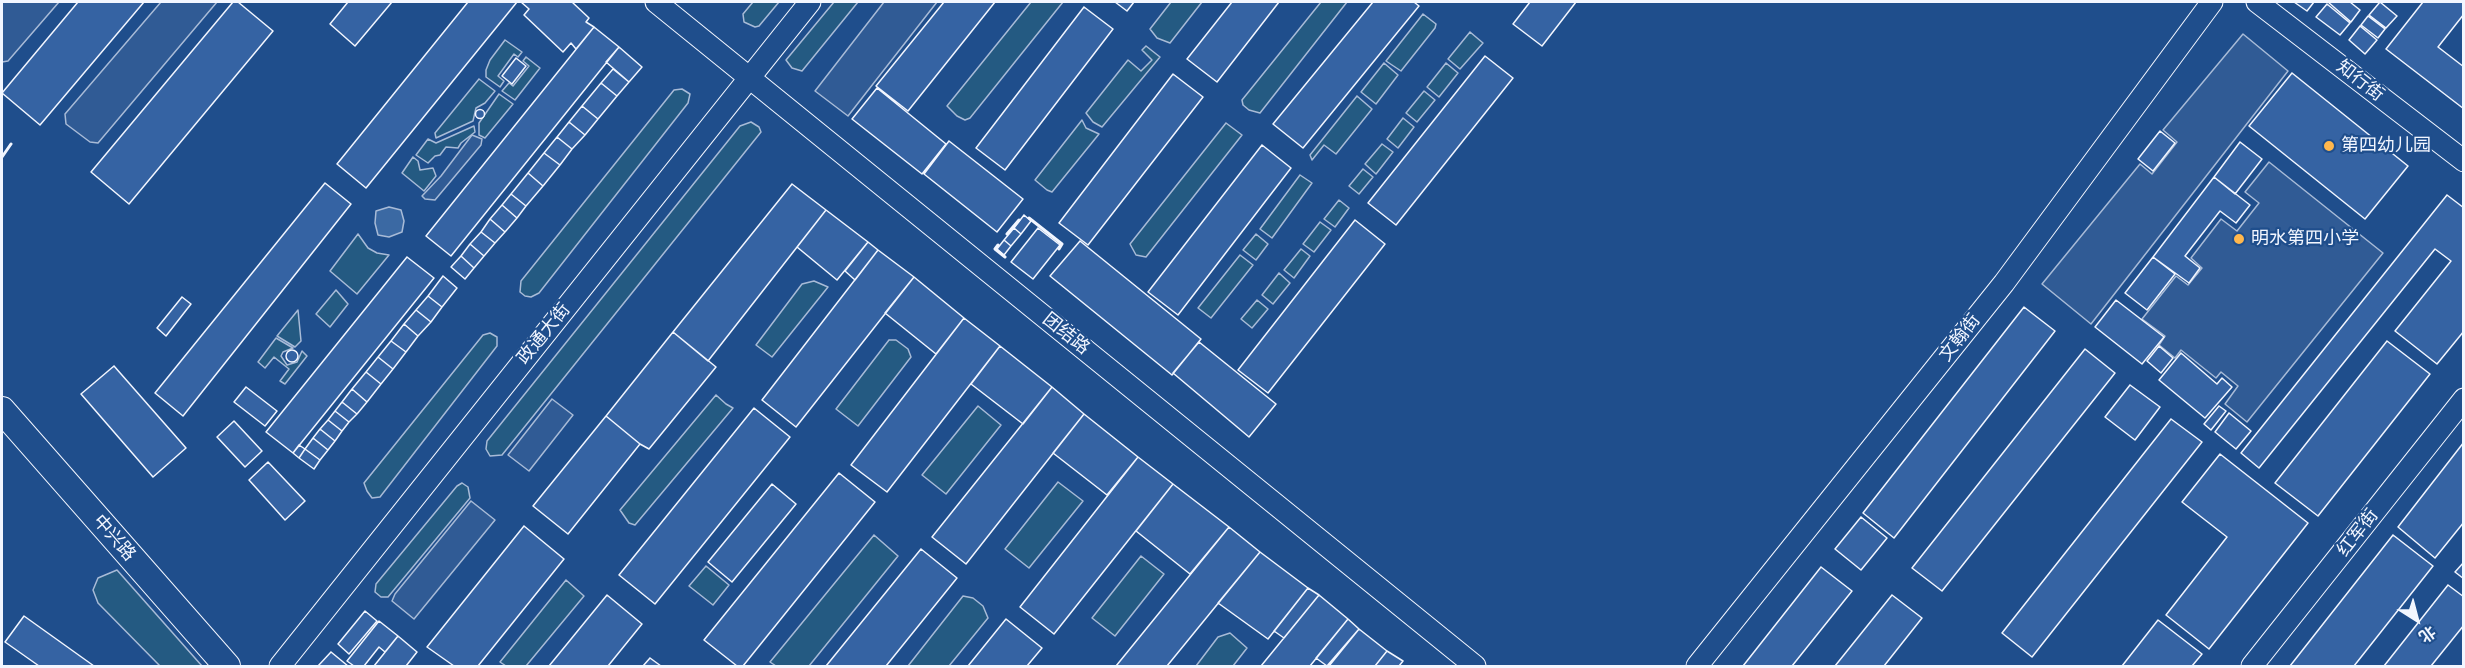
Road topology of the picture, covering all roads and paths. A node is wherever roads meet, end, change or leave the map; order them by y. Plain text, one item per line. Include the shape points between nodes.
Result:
1 (656, 2) edge
2 (810, 2) edge
3 (2212, 2) edge
4 (2257, 2) edge
5 (750, 77) junction
6 (2463, 161) edge
7 (2463, 399) edge
8 (2, 410) edge
9 (227, 666) edge
10 (280, 666) edge
11 (1475, 666) edge
12 (1697, 666) edge
13 (2252, 666) edge

1 - 5 street, 团结路
2 - 5 street, 政通大街
3 - 12 street, 文翰街 via 2004,283
4 - 6 street, 知行街
5 - 10 street, 政通大街
5 - 11 street, 团结路
7 - 13 street, 红军街
8 - 9 main road, 中兴路

